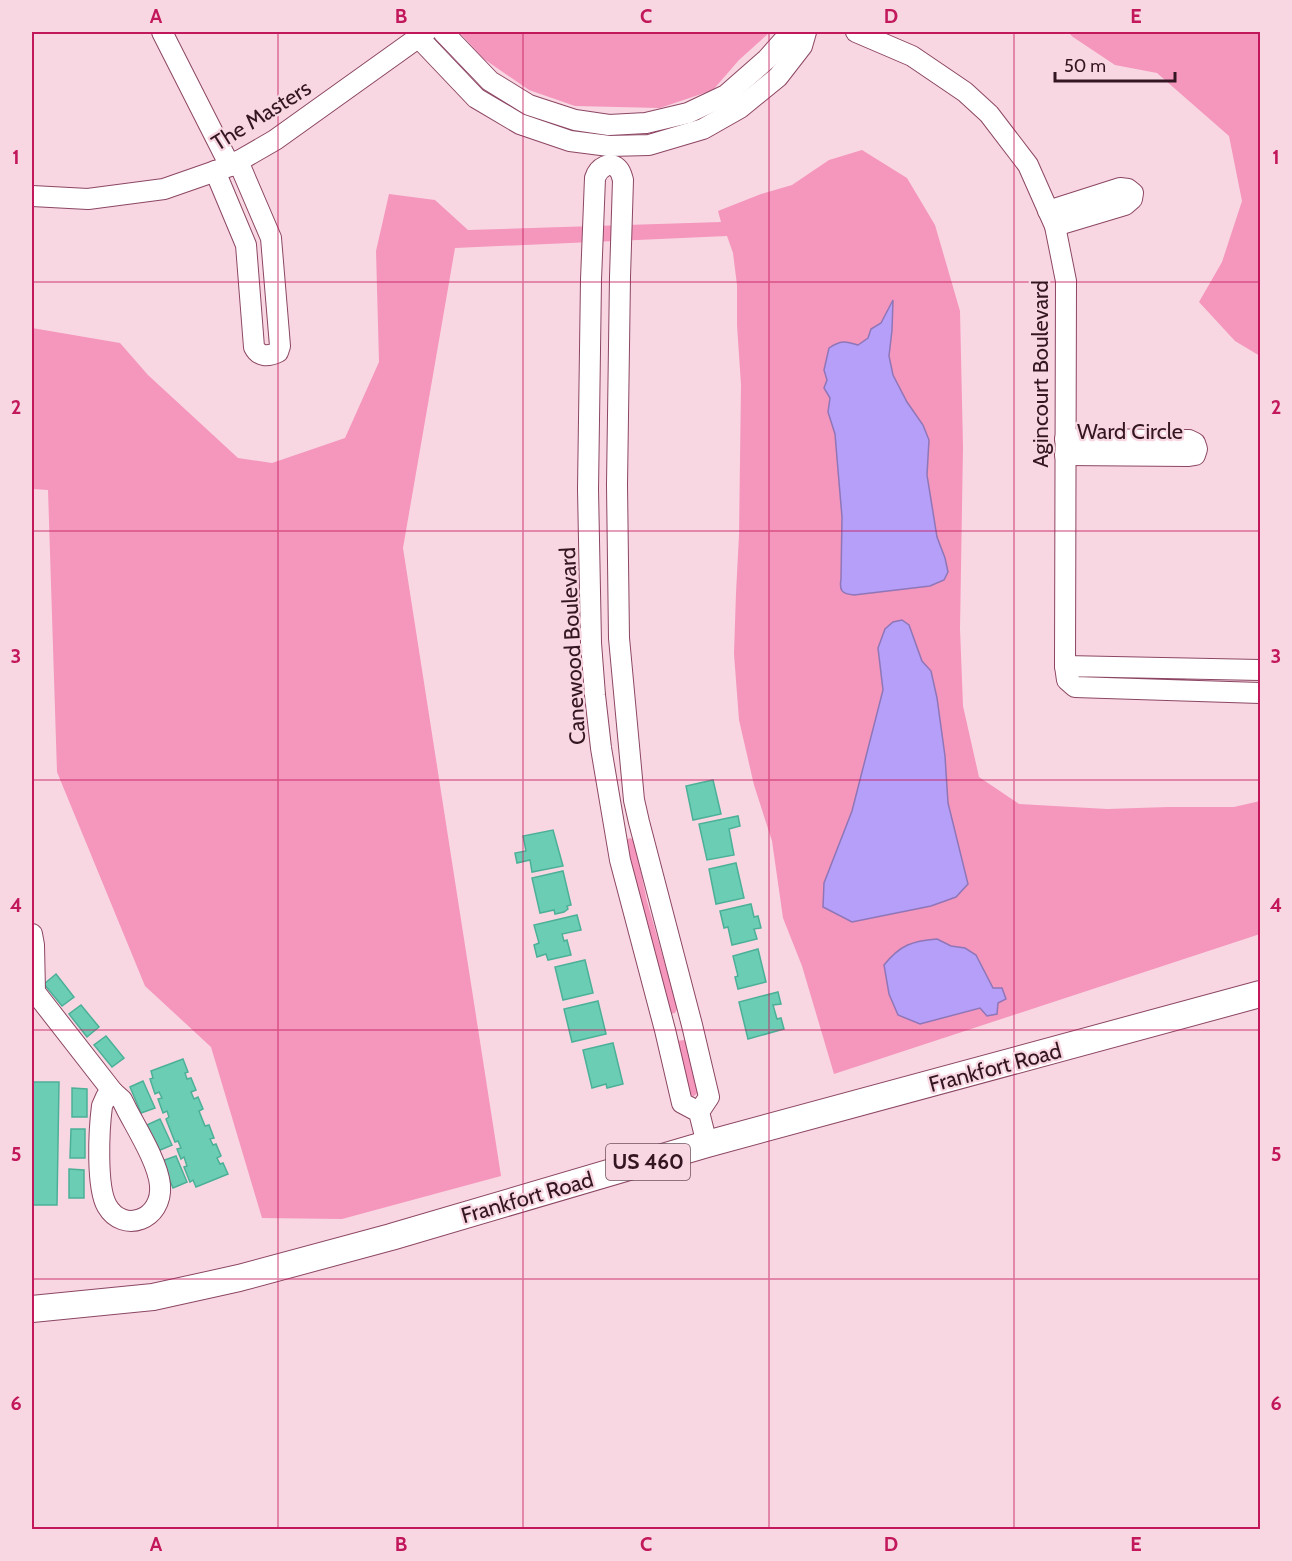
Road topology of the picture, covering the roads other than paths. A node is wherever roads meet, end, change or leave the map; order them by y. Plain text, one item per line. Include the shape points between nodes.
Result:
1 (162, 32) edge
2 (443, 32) edge
3 (791, 32) edge
4 (806, 32) edge
5 (856, 32) edge
6 (422, 34) edge
7 (609, 125) junction
8 (609, 156) junction
9 (228, 166) junction
10 (32, 196) edge
11 (591, 280) junction
12 (620, 281) junction
13 (1065, 447) junction
14 (1065, 666) junction
15 (1260, 670) edge
16 (1260, 693) edge
17 (32, 934) edge
18 (1260, 994) edge
19 (113, 1092) junction
20 (699, 1112) junction
21 (707, 1144) junction
22 (32, 1309) edge

1 - 9 street
2 - 7 street via 490,81 529,105 575,120
3 - 7 street via 768,59 726,95 688,113 646,123
4 - 8 street via 802,46 778,77 740,108 703,129
5 - 13 street, Agincourt Boulevard via 912,56 965,92 989,114 1028,165 1051,219 1066,281
6 - 8 street via 476,98 520,124
6 - 9 street, The Masters via 275,140
7 - 8 street
8 - 11 street, Canewood Boulevard via 595,178
8 - 12 street, Canewood Boulevard via 623,180
9 - 9 street via 271,238 280,346 271,356 257,353 254,347 246,245
9 - 10 street, The Masters via 153,191 88,200
11 - 12 street
11 - 20 street, Canewood Boulevard via 591,642 601,748 620,860 682,1103
12 - 20 street, Canewood Boulevard via 617,485 623,696 637,811 709,1097
13 - 13 street, Ward Circle via 1189,441 1197,449 1195,455 1189,456
13 - 14 street, Agincourt Boulevard
14 - 15 street
14 - 16 street via 1067,680 1075,687
17 - 19 street via 35,992
18 - 21 main road, Frankfort Road / US 460
19 - 19 street via 122,1100 158,1174 160,1200 155,1210 134,1221 113,1214 100,1182 102,1106
20 - 21 street, Canewood Boulevard
21 - 22 main road, Frankfort Road / US 460 via 239,1278 153,1297

